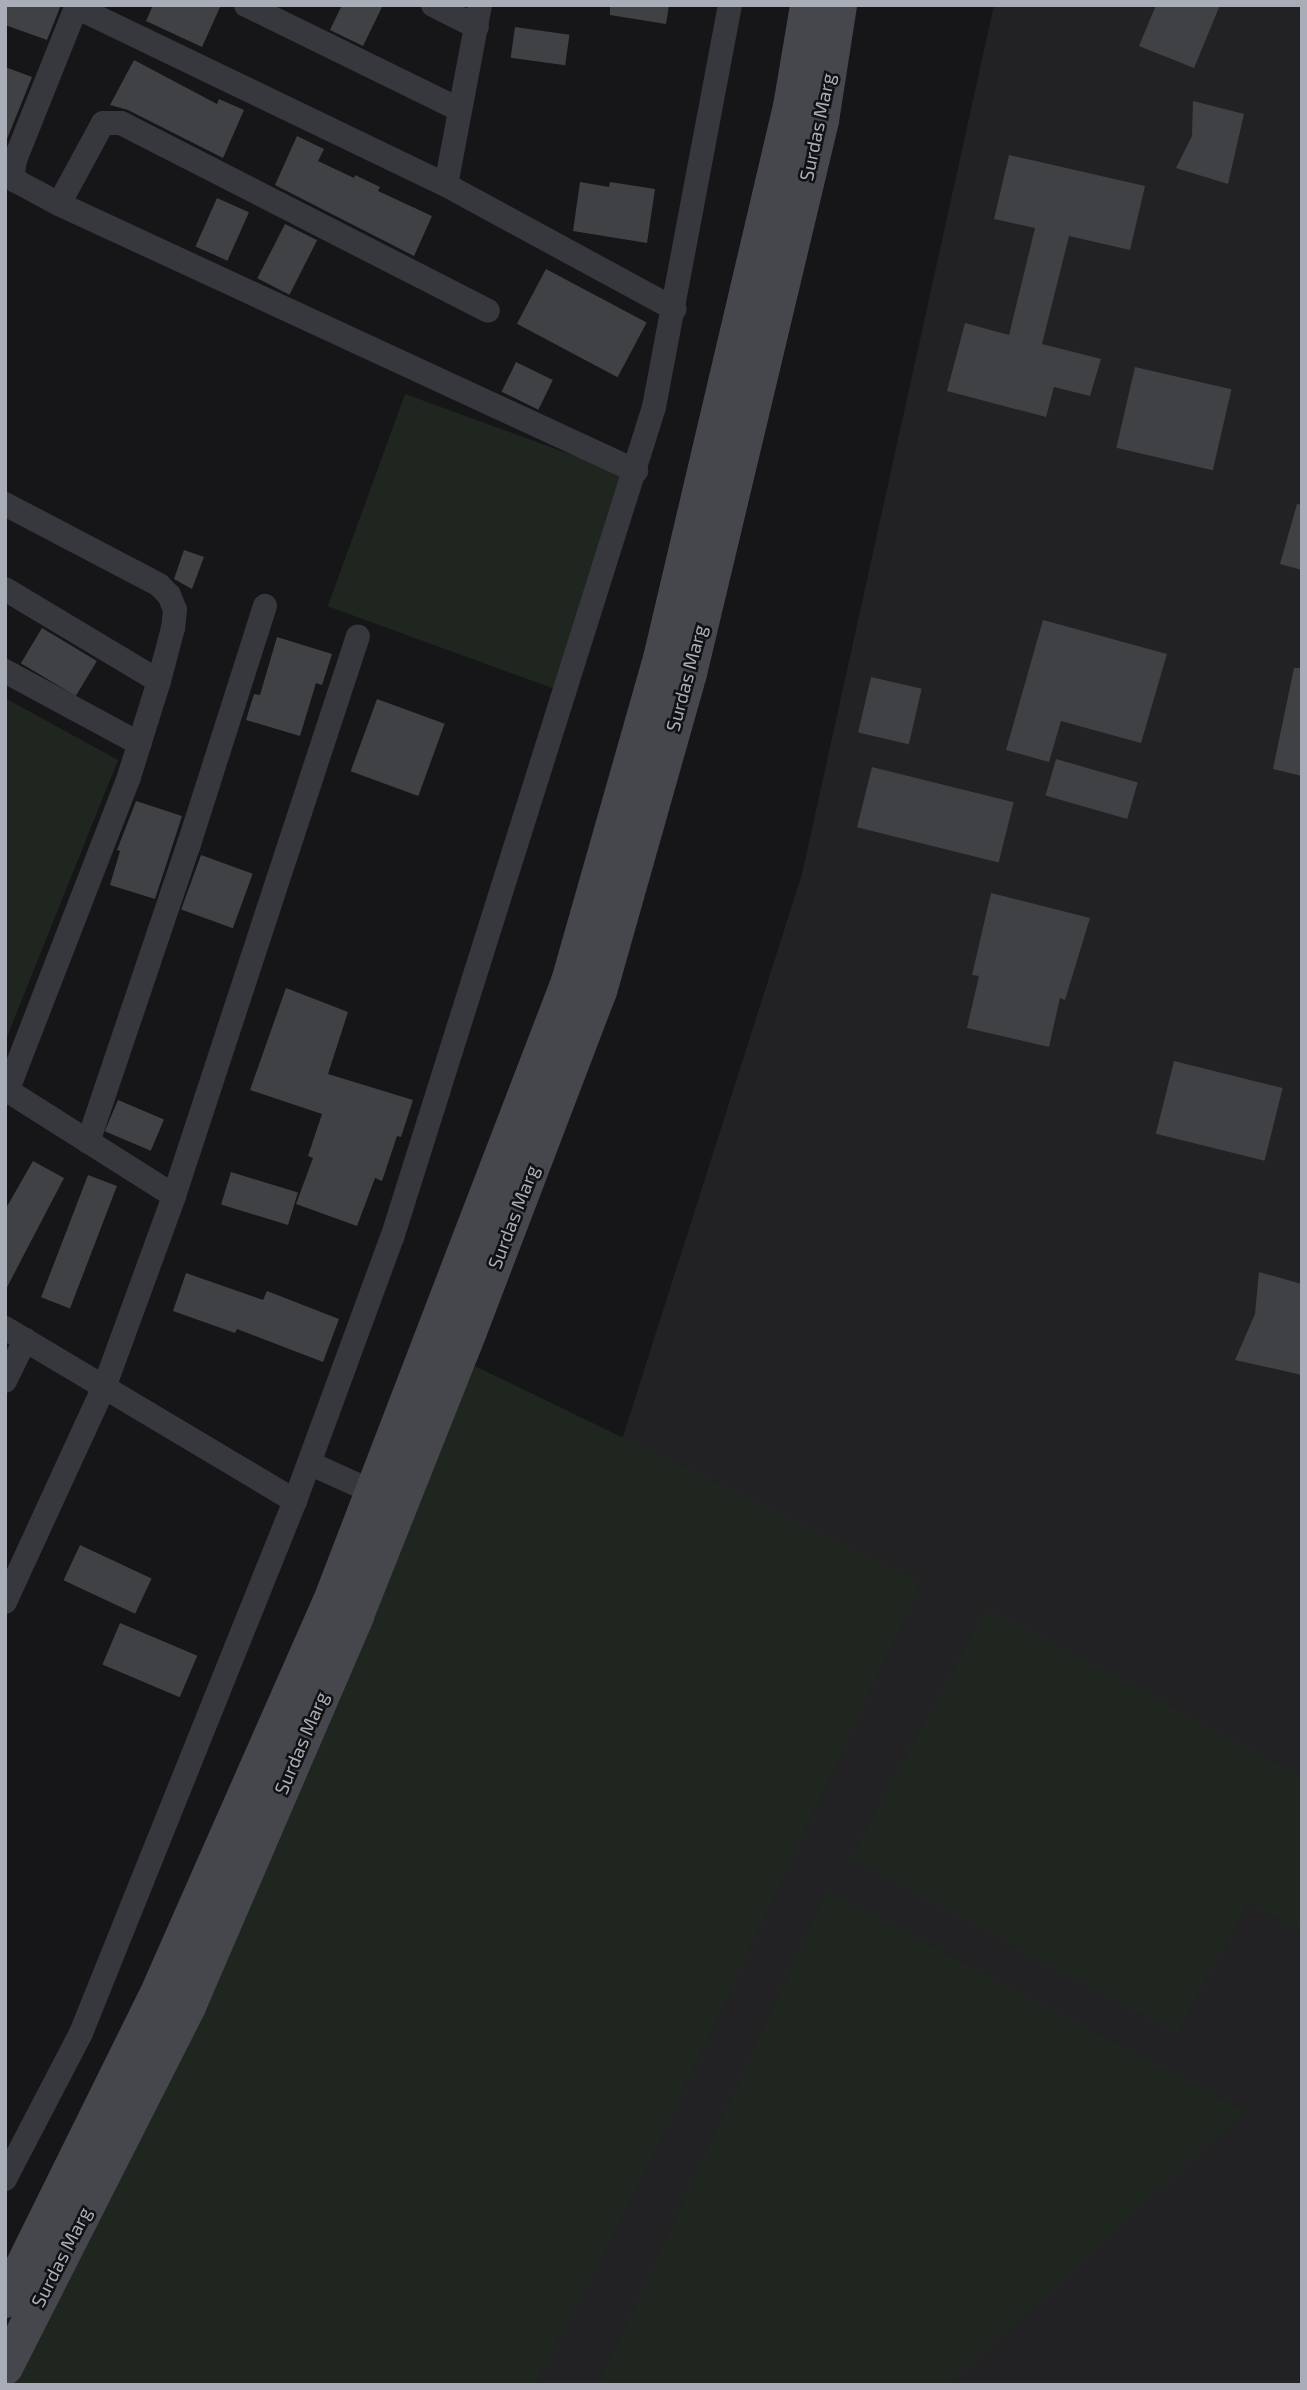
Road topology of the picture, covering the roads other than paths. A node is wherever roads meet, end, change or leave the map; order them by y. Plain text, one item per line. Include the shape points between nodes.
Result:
1 (246, 5) edge
2 (433, 5) edge
3 (730, 5) edge
4 (807, 5) edge
5 (839, 5) edge
6 (76, 6) edge
7 (478, 16) edge
8 (460, 110) junction
9 (446, 185) junction
10 (16, 194) edge
11 (60, 204) junction
12 (674, 309) junction
13 (488, 311) dead end
14 (636, 471) junction
15 (5, 504) edge
16 (5, 589) edge
17 (265, 606) dead end
18 (358, 636) dead end
19 (5, 671) edge
20 (159, 681) junction
21 (139, 744) junction
22 (6, 1090) edge
23 (88, 1142) junction
24 (174, 1196) junction
25 (454, 1324) junction
26 (15, 1334) edge
27 (5, 1381) edge
28 (105, 1385) junction
29 (309, 1463) junction
30 (373, 1492) junction
31 (295, 1501) junction
32 (5, 1602) edge
33 (5, 2179) edge
34 (5, 2300) edge
35 (5, 2367) edge

1 - 8 street
2 - 7 street
3 - 12 street
4 - 25 main road, Surdas Marg via 790,106 660,658 568,981
5 - 25 main road, Surdas Marg via 821,120 689,673 599,991
6 - 9 street
6 - 10 street via 15,160
7 - 8 street
8 - 9 street
9 - 12 street
10 - 11 street
11 - 13 street via 103,123 121,122
11 - 14 street
12 - 14 street
14 - 29 street via 392,1238
15 - 20 street via 159,585 169,595 175,610 173,628
16 - 20 street
17 - 23 street
18 - 24 street
19 - 21 street
20 - 21 street
21 - 22 street
22 - 23 street
23 - 24 street
24 - 28 street
25 - 30 main road, Surdas Marg
25 - 35 main road, Surdas Marg via 356,1615 188,2006
26 - 27 street
26 - 28 street
28 - 31 street
28 - 32 street
29 - 30 street
29 - 31 street
30 - 34 main road, Surdas Marg via 329,1603 155,1997
31 - 33 street via 81,2033

